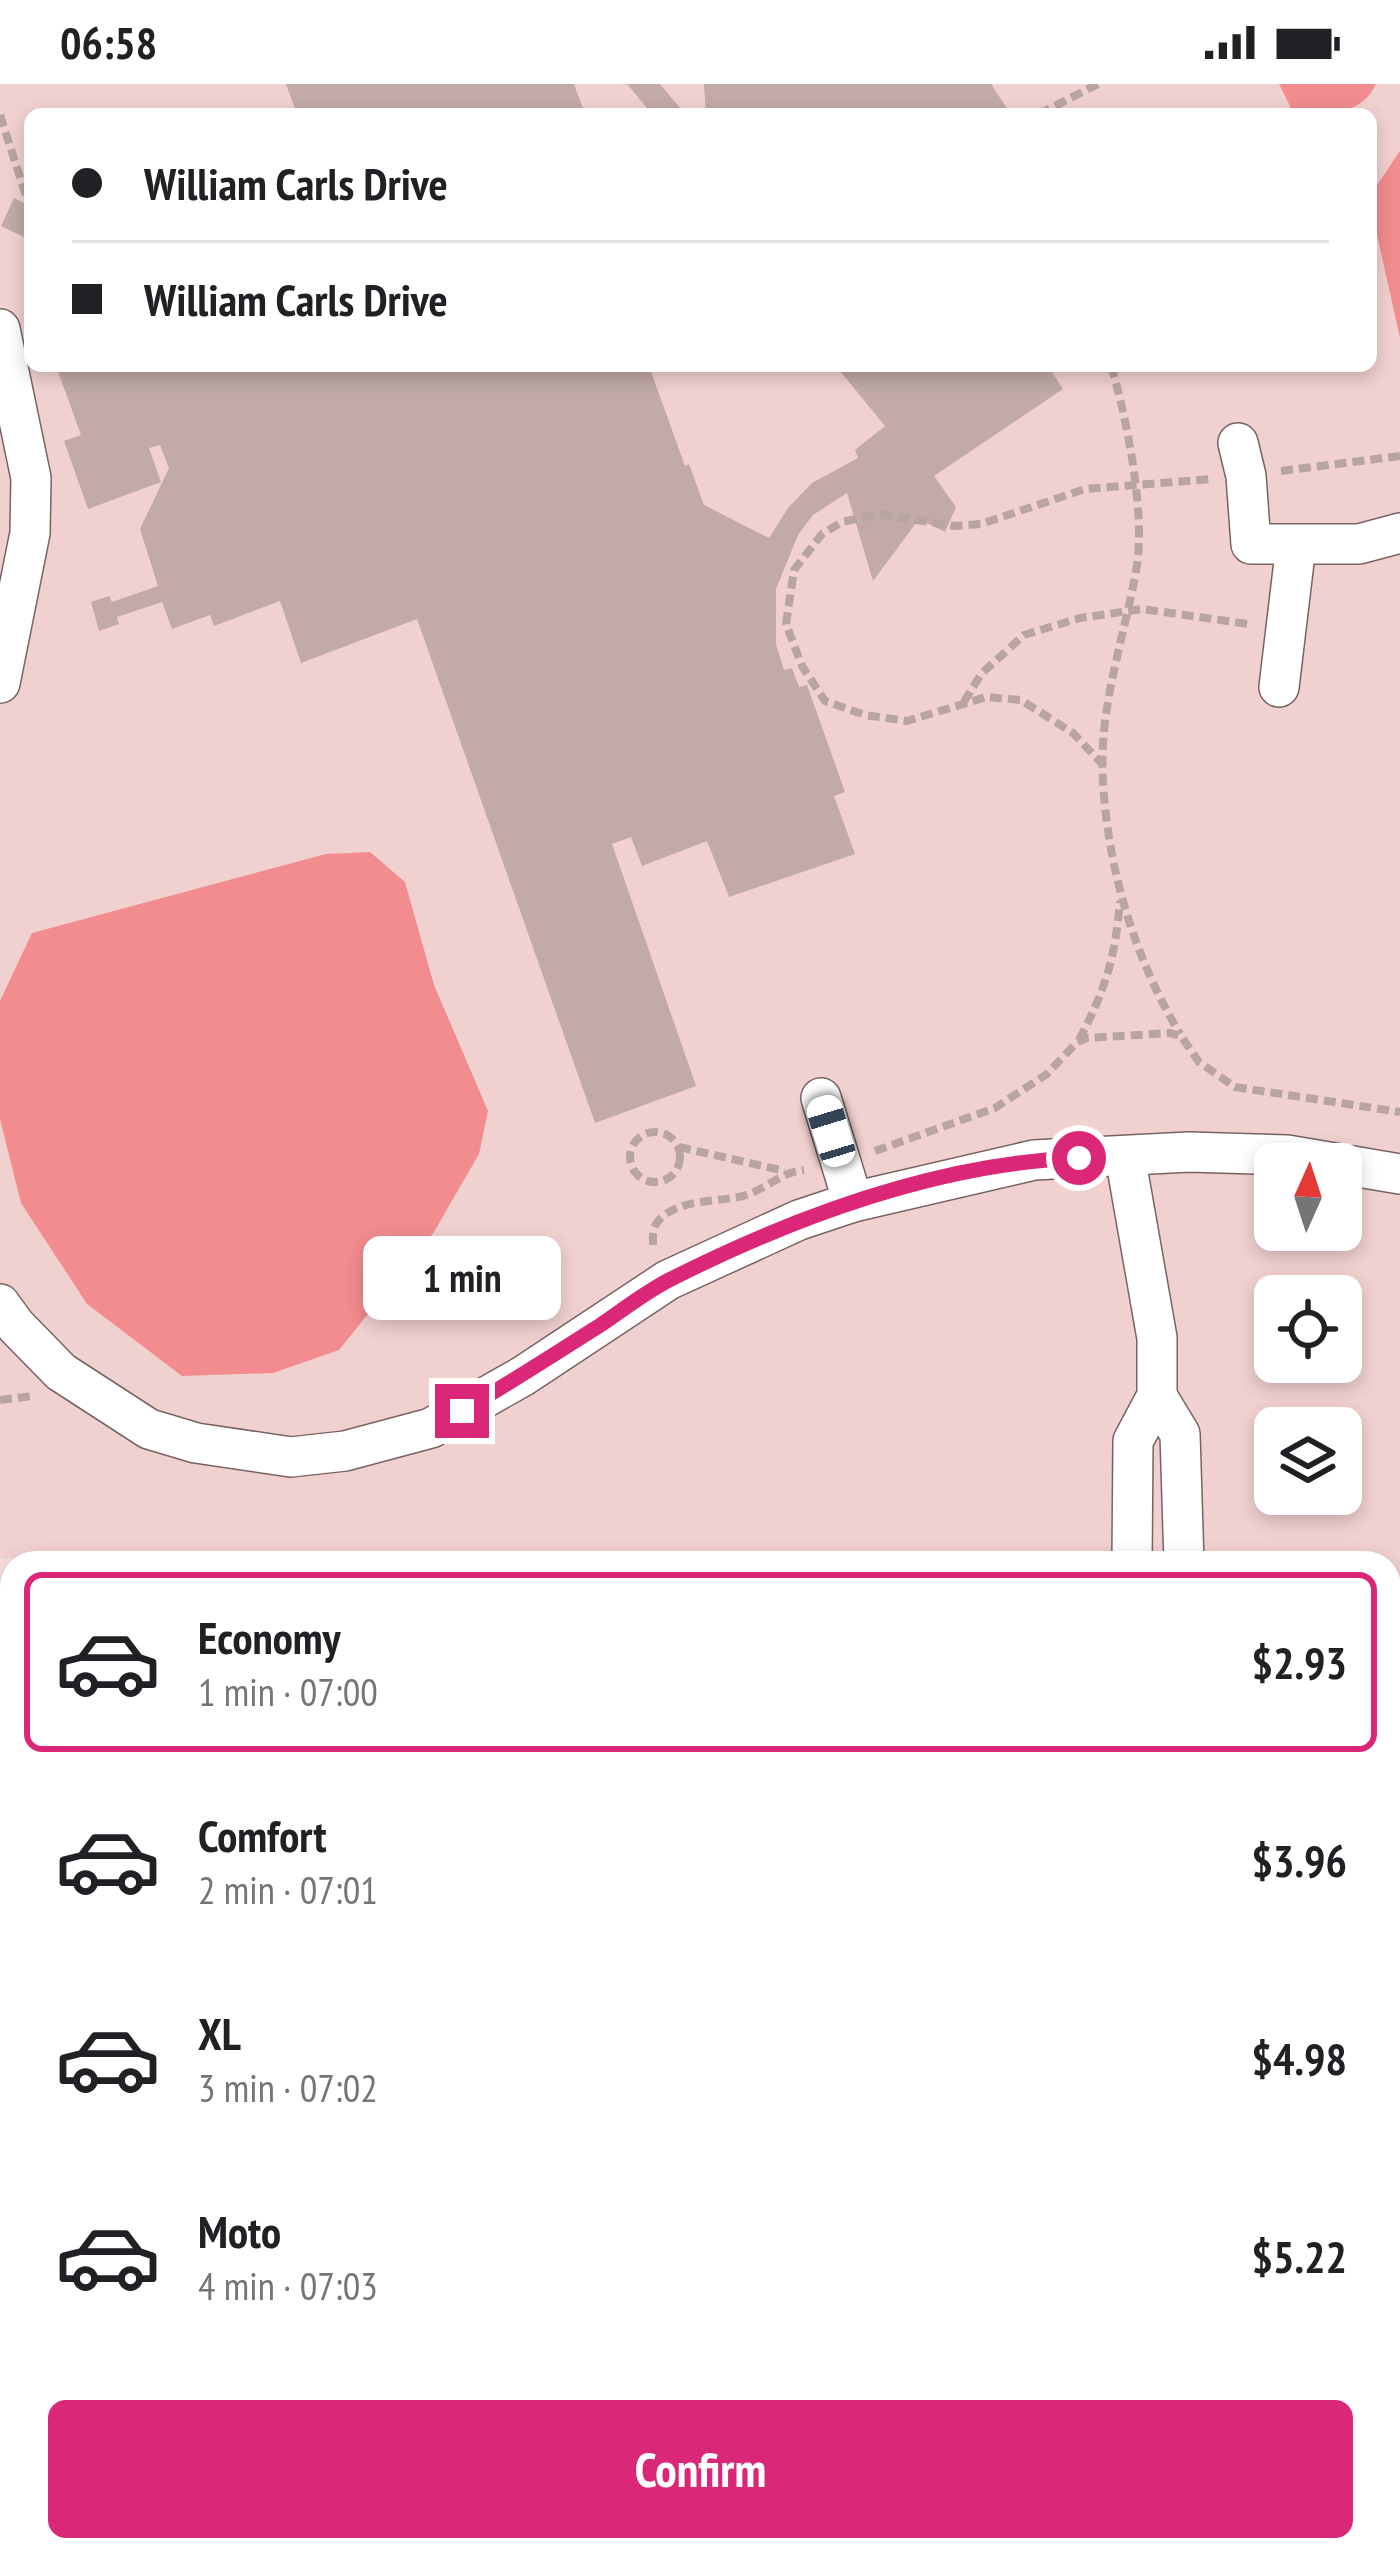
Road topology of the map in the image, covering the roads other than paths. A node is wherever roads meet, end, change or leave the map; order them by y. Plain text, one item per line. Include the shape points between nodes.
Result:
1 (0, 329) edge
2 (1253, 458) road end
3 (1400, 532) edge
4 (1274, 544) junction
5 (0, 683) edge
6 (1279, 687) dead end
7 (821, 1098) dead end
8 (1125, 1156) junction
9 (1400, 1174) edge
10 (853, 1202) junction
11 (0, 1304) edge
12 (1157, 1396) junction
13 (1132, 1551) edge
14 (1184, 1551) edge

1 - 5 street via 31,478 30,533
2 - 4 street
3 - 4 street via 1359,544
4 - 6 street
7 - 10 street
8 - 9 street via 1287,1155
8 - 10 street via 1034,1160
8 - 12 street via 1157,1338
10 - 11 street via 668,1280 431,1428 345,1451 246,1453 149,1429 62,1372
12 - 13 street via 1133,1441
12 - 14 street via 1180,1434

